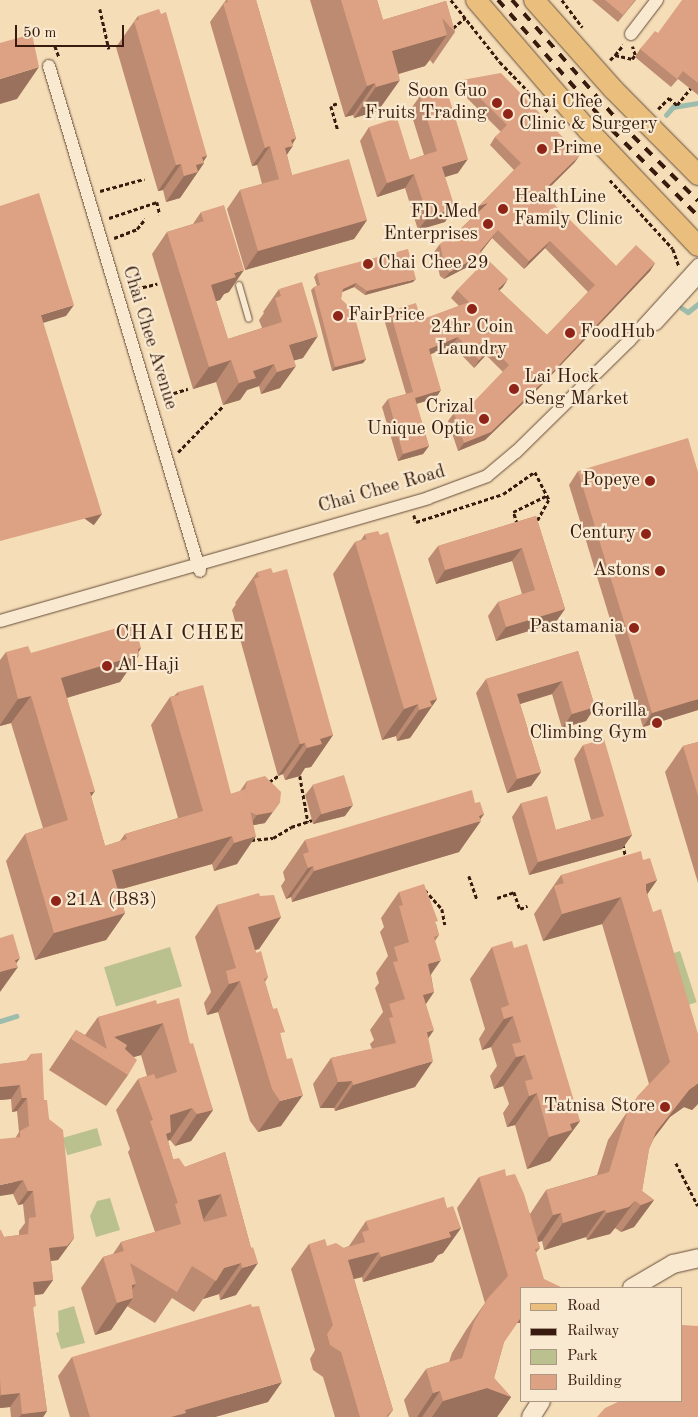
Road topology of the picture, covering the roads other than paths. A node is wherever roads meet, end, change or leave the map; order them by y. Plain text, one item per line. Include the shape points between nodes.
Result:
1 (476, 0) edge
2 (534, 0) edge
3 (657, 0) edge
4 (632, 34) dead end
5 (49, 66) dead end
6 (698, 175) edge
7 (698, 246) edge
8 (698, 265) edge
9 (698, 278) edge
10 (239, 285) edge
11 (249, 319) dead end
12 (199, 568) junction
13 (0, 622) edge
14 (0, 629) edge
15 (698, 1258) edge
16 (634, 1287) edge
17 (540, 1402) edge
18 (530, 1417) edge

1 - 7 main road via 588,130
2 - 6 main road via 614,90
3 - 4 street
5 - 12 street, Chai Chee Avenue
8 - 12 street, Chai Chee Road via 629,341 516,452 487,476 428,498
9 - 12 street, Chai Chee Road via 654,327 522,458 491,482 430,505
10 - 11 lane
12 - 13 street, Chai Chee Road
12 - 14 street, Chai Chee Road
15 - 16 street via 674,1264
17 - 18 street

